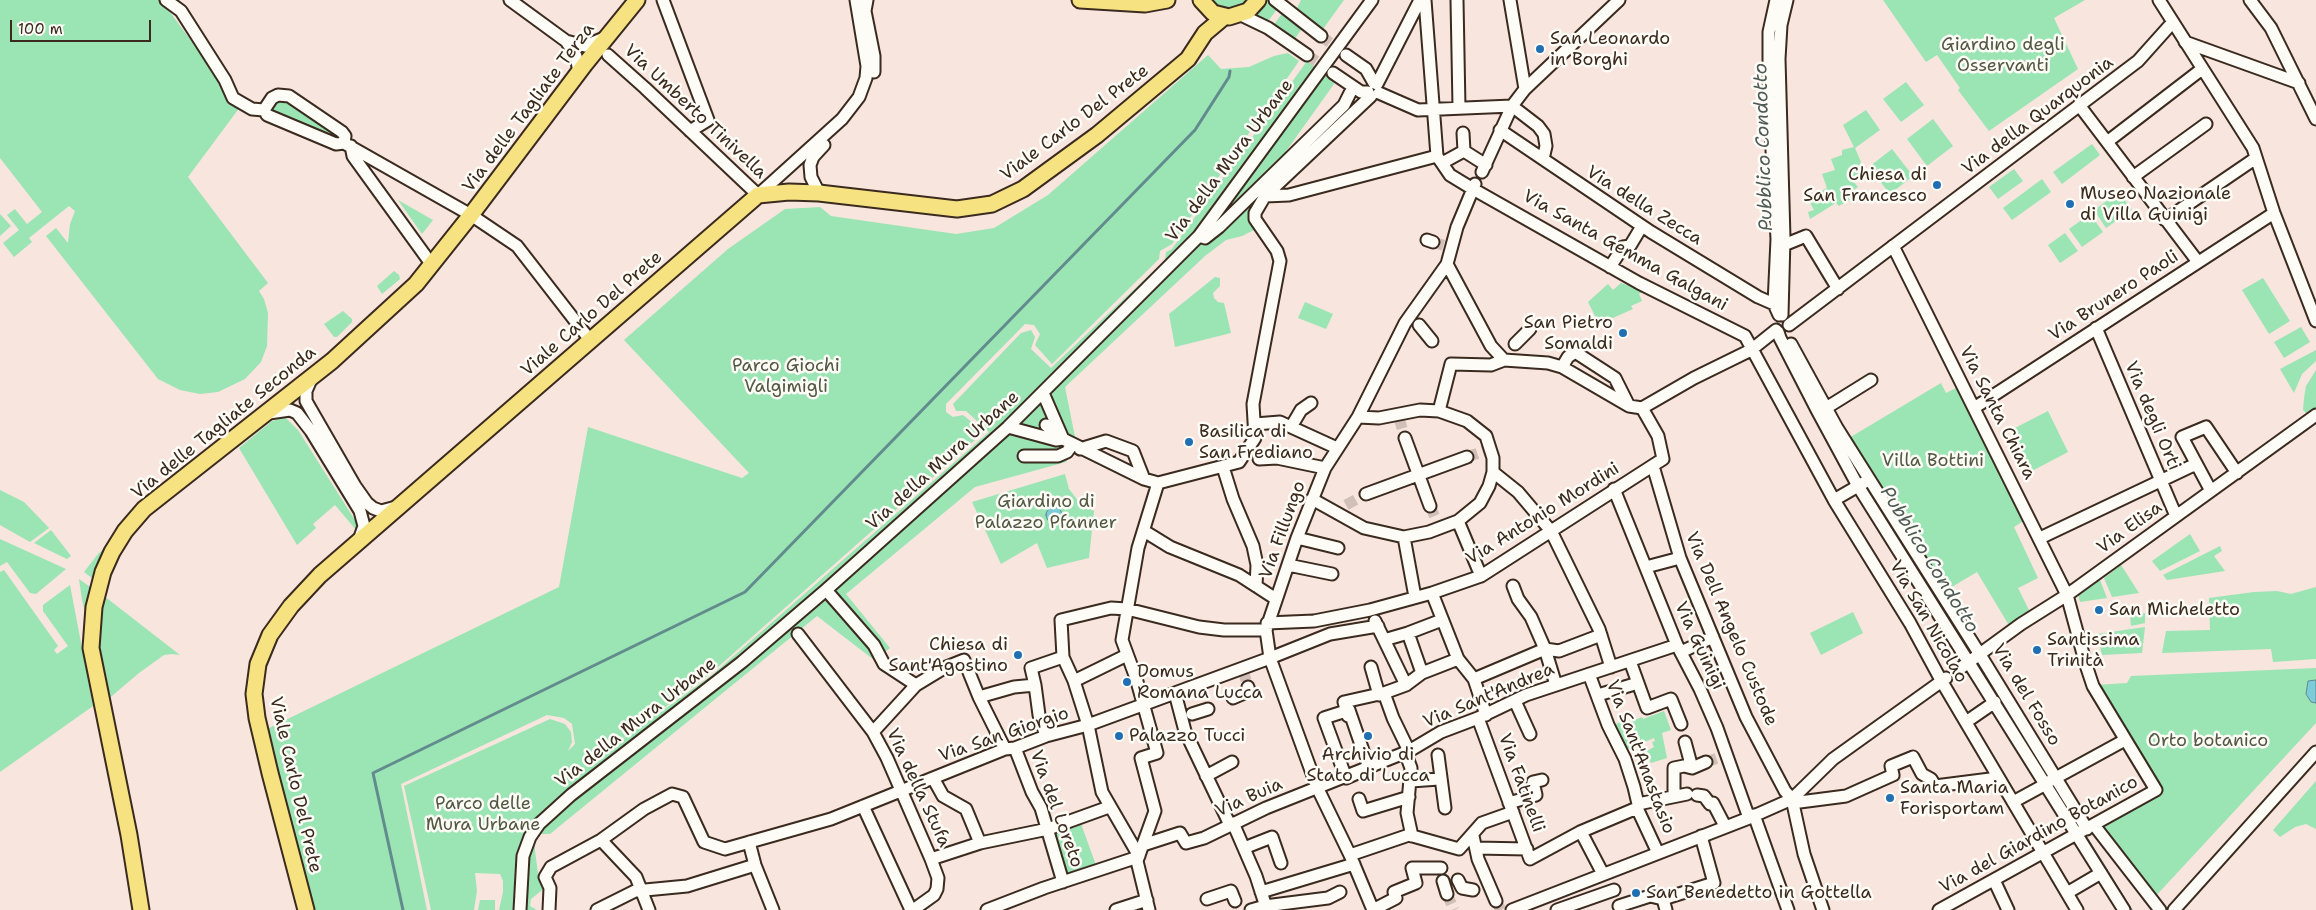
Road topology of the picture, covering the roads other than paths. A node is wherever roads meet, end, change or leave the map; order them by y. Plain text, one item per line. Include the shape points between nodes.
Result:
1 (166, 0) edge
2 (510, 0) edge
3 (663, 0) edge
4 (856, 0) edge
5 (867, 0) edge
6 (1080, 0) edge
7 (1167, 0) edge
8 (1201, 0) edge
9 (1258, 0) edge
10 (1275, 0) edge
11 (1372, 0) edge
12 (1420, 0) edge
13 (1425, 0) edge
14 (1457, 0) edge
15 (1510, 0) edge
16 (1619, 0) edge
17 (1776, 0) edge
18 (1786, 0) edge
19 (2159, 0) edge
20 (2250, 0) edge
21 (632, 3) edge
22 (1241, 15) junction
23 (1224, 17) junction
24 (2172, 23) junction
25 (1321, 36) tunnel mouth
26 (606, 37) junction
27 (566, 41) junction
28 (2185, 42) junction
29 (608, 55) dead end
30 (1307, 55) tunnel mouth
31 (1346, 55) tunnel mouth
32 (2202, 69) junction
33 (579, 72) junction
34 (1333, 73) tunnel mouth
35 (2300, 82) junction
36 (1525, 89) junction
37 (1374, 90) junction
38 (1350, 93) dead end
39 (1774, 96) junction
40 (2079, 105) junction
41 (1512, 106) junction
42 (1432, 108) junction
43 (1459, 108) junction
44 (264, 110) junction
45 (2316, 119) edge
46 (1334, 122) junction
47 (2206, 124) dead end
48 (1500, 130) junction
49 (690, 131) junction
50 (1463, 133) dead end
51 (2107, 142) junction
52 (348, 145) junction
53 (1464, 151) junction
54 (2256, 158) junction
55 (1543, 159) junction
56 (1439, 160) junction
57 (2133, 178) junction
58 (1474, 186) junction
59 (819, 193) junction
60 (758, 195) junction
61 (1265, 196) junction
62 (2274, 213) junction
63 (471, 215) junction
64 (2166, 220) junction
65 (1642, 226) junction
66 (1199, 236) junction
67 (1893, 246) junction
68 (1780, 247) junction
69 (2198, 262) junction
70 (432, 264) junction
71 (1447, 264) junction
72 (1610, 266) junction
73 (1838, 289) junction
74 (1774, 304) junction
75 (1780, 315) junction
76 (1414, 319) junction
77 (2316, 320) edge
78 (2096, 328) junction
79 (1530, 329) dead end
80 (1782, 330) junction
81 (590, 340) junction
82 (1432, 341) dead end
83 (1751, 350) junction
84 (1509, 354) junction
85 (1562, 367) junction
86 (313, 375) junction
87 (1871, 380) dead end
88 (1043, 393) junction
89 (1310, 403) dead end
90 (1629, 406) junction
91 (1642, 408) junction
92 (1826, 408) junction
93 (1974, 408) junction
94 (1439, 411) junction
95 (263, 415) junction
96 (2316, 415) edge
97 (1358, 417) junction
98 (1254, 424) junction
99 (1046, 425) dead end
100 (1008, 427) junction
101 (1291, 427) junction
102 (1405, 438) tunnel mouth
103 (1072, 444) junction
104 (1337, 448) junction
105 (1024, 456) dead end
106 (1467, 457) tunnel mouth
107 (1259, 459) dead end
108 (2196, 464) junction
109 (1653, 466) junction
110 (1223, 467) junction
111 (1326, 468) junction
112 (1493, 472) junction
113 (2237, 474) junction
114 (1419, 475) junction
115 (1144, 479) junction
116 (1871, 479) junction
117 (2160, 481) junction
118 (1158, 483) junction
119 (1858, 486) junction
120 (1614, 489) junction
121 (2211, 491) junction
122 (1366, 494) tunnel mouth
123 (1312, 499) junction
124 (1834, 500) junction
125 (401, 504) junction
126 (1346, 505) tunnel mouth
127 (1430, 506) tunnel mouth
128 (1335, 510) junction
129 (2176, 516) junction
130 (1458, 521) junction
131 (1144, 531) junction
132 (1551, 532) junction
133 (1404, 536) junction
134 (1296, 538) junction
135 (2040, 538) junction
136 (358, 540) junction
137 (1338, 548) dead end
138 (1680, 558) junction
139 (1288, 565) junction
140 (1646, 567) junction
141 (1332, 574) dead end
142 (1481, 576) junction
143 (1256, 586) junction
144 (1513, 586) dead end
145 (826, 590) junction
146 (1432, 593) junction
147 (2067, 595) junction
148 (1415, 597) junction
149 (1276, 599) junction
150 (1127, 609) junction
151 (1370, 610) junction
152 (1442, 620) junction
153 (1378, 626) junction
154 (1266, 627) junction
155 (1408, 633) junction
156 (798, 634) dead end
157 (1601, 635) junction
158 (1713, 637) junction
159 (1384, 640) junction
160 (1679, 648) junction
161 (1545, 649) junction
162 (1980, 653) junction
163 (1127, 654) junction
164 (1063, 657) junction
165 (1270, 658) junction
166 (1458, 659) junction
167 (1630, 661) junction
168 (1965, 664) junction
169 (1371, 667) dead end
170 (1611, 667) junction
171 (1422, 673) junction
172 (1590, 674) junction
173 (1474, 679) junction
174 (1945, 679) junction
175 (1074, 681) junction
176 (1638, 683) junction
177 (916, 685) junction
178 (1035, 685) junction
179 (1406, 685) junction
180 (1556, 685) junction
181 (1248, 687) dead end
182 (1175, 693) junction
183 (1381, 694) junction
184 (979, 697) junction
185 (1598, 697) junction
186 (1233, 698) dead end
187 (1515, 700) junction
188 (1995, 702) junction
189 (1144, 704) junction
190 (1208, 710) dead end
191 (1346, 711) junction
192 (1186, 715) junction
193 (1482, 717) junction
194 (1966, 722) junction
195 (1681, 724) dead end
196 (1088, 725) junction
197 (873, 732) junction
198 (1530, 734) dead end
199 (1046, 736) junction
200 (2125, 740) junction
201 (1686, 742) dead end
202 (1010, 749) junction
203 (1408, 751) junction
204 (2316, 752) edge
205 (1438, 754) dead end
206 (1232, 762) dead end
207 (1706, 762) tunnel mouth
208 (1367, 767) junction
209 (1692, 768) junction
210 (1206, 776) junction
211 (1345, 776) junction
212 (933, 778) junction
213 (1998, 778) junction
214 (1440, 779) junction
215 (1542, 780) dead end
216 (1411, 781) junction
217 (2051, 781) junction
218 (1317, 787) junction
219 (2156, 790) joint
220 (902, 792) junction
221 (1674, 795) junction
222 (1409, 797) junction
223 (1359, 799) dead end
224 (1792, 801) junction
225 (2013, 802) junction
226 (863, 806) junction
227 (1637, 806) junction
228 (1109, 807) junction
229 (1511, 807) junction
230 (1445, 808) dead end
231 (1752, 817) junction
232 (1232, 824) junction
233 (1726, 826) junction
234 (1048, 829) junction
235 (2084, 830) junction
236 (1582, 832) junction
237 (1412, 836) junction
238 (1472, 836) junction
239 (1700, 836) junction
240 (601, 840) junction
241 (749, 842) junction
242 (980, 843) junction
243 (1244, 848) junction
244 (1476, 848) junction
245 (1658, 853) junction
246 (2043, 853) junction
247 (1529, 854) junction
248 (1140, 855) junction
249 (932, 859) junction
250 (1352, 860) junction
251 (1281, 863) dead end
252 (755, 865) junction
253 (1441, 868) dead end
254 (1606, 873) junction
255 (2100, 873) junction
256 (1458, 880) dead end
257 (1994, 880) junction
258 (1443, 881) dead end
259 (1063, 882) junction
260 (642, 890) junction
261 (1473, 890) dead end
262 (1614, 890) junction
263 (1262, 892) junction
264 (1340, 892) dead end
265 (2067, 893) junction
266 (1447, 894) tunnel mouth
267 (1663, 898) junction
268 (1207, 899) dead end
269 (1235, 901) dead end
270 (1496, 901) tunnel mouth
271 (1148, 905) edge
272 (1266, 908) edge
273 (1620, 908) edge
274 (1519, 909) edge
275 (141, 910) edge
276 (306, 910) edge
277 (520, 910) edge
278 (549, 910) edge
279 (596, 910) edge
280 (649, 910) edge
281 (773, 910) edge
282 (912, 910) edge
283 (987, 910) edge
284 (1116, 910) edge
285 (1252, 910) edge
286 (1373, 910) edge
287 (1557, 910) edge
288 (1666, 910) edge
289 (1788, 910) edge
290 (1823, 910) edge
291 (1940, 910) edge
292 (2008, 910) edge
293 (2077, 910) edge
294 (2124, 910) edge
295 (2160, 910) edge
296 (2174, 910) edge

1 - 44 street via 181,11 233,98 252,109
2 - 27 street
3 - 49 street via 708,120
4 - 60 street via 868,66 859,97 842,119
5 - 59 street via 865,11 874,56 874,78 857,114 813,157 810,173
6 - 7 main road via 1145,4
8 - 23 main road via 1210,11
9 - 22 main road
10 - 25 street
11 - 66 street, Via della Mura Urbane
12 - 37 street
13 - 42 street
14 - 43 street
15 - 36 street
16 - 36 street
17 - 39 street via 1770,32
18 - 39 street
19 - 24 street
20 - 35 street via 2272,28
21 - 26 main road, Via delle Tagliate Terza
22 - 23 main road
22 - 30 street via 1268,28
23 - 59 main road, Viale Carlo Del Prete via 1205,33 1188,58 1097,135 1008,198 981,207 957,209
24 - 28 street
24 - 40 street, Via della Quarquonia via 2138,61
26 - 27 street via 586,46
26 - 33 main road, Via delle Tagliate Terza
27 - 33 street via 576,56
28 - 32 street
28 - 35 street
29 - 49 street, Via Umberto Tinivella
31 - 37 street via 1366,69
32 - 51 street
32 - 54 street via 2253,148
33 - 63 main road, Via delle Tagliate Terza
34 - 37 street via 1361,92
35 - 45 street
36 - 41 street
37 - 42 street via 1418,110
37 - 46 street
38 - 46 street
39 - 68 street
40 - 51 street
40 - 67 street, Via della Quarquonia
41 - 43 street
41 - 48 street
41 - 55 street via 1544,134
42 - 43 street
42 - 56 street
44 - 52 street via 267,115 336,144
44 - 52 street via 278,94 289,96 342,132
46 - 61 street
46 - 66 street via 1219,227 1205,238
47 - 57 street
48 - 53 street via 1484,168
48 - 55 street, Via della Zecca
49 - 60 street, Via Umberto Tinivella
50 - 53 street
51 - 57 street
52 - 63 street
52 - 70 street
53 - 56 street
54 - 62 street
54 - 64 street
55 - 65 street, Via della Zecca
56 - 58 street via 1450,175
56 - 61 street via 1289,195
57 - 64 street
58 - 71 street, Via Fillungo via 1449,247
58 - 72 street, Via Santa Gemma Galgani
59 - 60 main road, Viale Carlo Del Prete
60 - 81 main road, Viale Carlo Del Prete
61 - 98 street via 1254,219 1280,261 1253,404
62 - 69 street, Via Brunero Paoli
62 - 77 street
63 - 70 main road, Via delle Tagliate Seconda
63 - 81 street via 517,246
64 - 69 street
65 - 72 street via 1634,250 1623,247
65 - 74 street, Via della Zecca
66 - 88 street, Via della Mura Urbane
67 - 73 street, Via della Quarquonia
67 - 93 street, Via Santa Chiara
68 - 73 street via 1806,236
68 - 74 street
68 - 75 street
69 - 78 street, Via Brunero Paoli
70 - 86 main road, Via delle Tagliate Seconda via 390,309
71 - 76 street, Via Fillungo
71 - 84 street via 1490,346
72 - 83 street, Via Santa Gemma Galgani via 1744,335
73 - 80 street, Via della Quarquonia
74 - 75 street
75 - 80 street via 1787,317
76 - 82 street
76 - 97 street, Via Fillungo
78 - 93 street, Via Brunero Paoli
78 - 117 street, Via degli Orti
79 - 84 street
80 - 83 street, Via della Quarquonia
80 - 92 street, Via del Fosso
80 - 119 street, Via del Fosso via 1780,338
81 - 125 main road, Viale Carlo Del Prete
83 - 91 street, Via della Quarquonia
83 - 124 street, Via San Nicolao
84 - 85 street
84 - 94 street via 1491,365 1451,364
85 - 90 street
85 - 90 street via 1576,352 1615,378
86 - 95 main road, Via delle Tagliate Seconda
86 - 125 street via 305,397 308,407 367,503 381,511
87 - 92 street
88 - 100 street, Via della Mura Urbane
88 - 103 street
89 - 101 street via 1301,410
90 - 91 street
91 - 109 street via 1663,452 1663,459
92 - 116 street, Via del Fosso
93 - 135 street, Via Santa Chiara
94 - 97 street via 1420,410 1380,418
94 - 112 street via 1467,421 1486,436
95 - 136 street via 290,410 297,413 311,431 360,511 364,526
95 - 275 main road, Via delle Tagliate Seconda via 140,514 112,552 99,585 92,625 92,659
96 - 113 street, Via Elisa
97 - 104 street, Via Fillungo
98 - 101 street via 1275,422
98 - 110 street via 1255,438 1239,462
99 - 103 street
100 - 103 street
100 - 145 street, Via della Mura Urbane
101 - 104 street
102 - 114 street
103 - 105 street via 1067,452 1058,456
103 - 115 street
103 - 115 street via 1106,441 1133,451
104 - 111 street, Via Fillungo
106 - 114 street
107 - 111 street via 1277,458
108 - 113 street via 2182,437 2206,427
108 - 117 street
108 - 121 street
109 - 120 street, Via Antonio Mordini
109 - 138 street, Via Dell Angelo Custode
110 - 118 street
110 - 143 street via 1253,546 1257,565
111 - 123 street, Via Fillungo
112 - 130 street via 1480,503
112 - 132 street via 1518,492
113 - 121 street, Via Elisa
114 - 122 street
114 - 127 street
115 - 118 street
116 - 119 street
116 - 162 street, Via del Fosso
117 - 129 street, Via degli Orti
117 - 135 street
118 - 131 street
119 - 124 street
119 - 168 street, Via del Fosso
120 - 132 street, Via Antonio Mordini
120 - 140 street, Via Guinigi
121 - 129 street, Via Elisa
123 - 128 street
123 - 134 street, Via Fillungo
124 - 174 street, Via San Nicolao
125 - 136 main road, Viale Carlo Del Prete
126 - 128 street
128 - 133 street via 1364,528
129 - 147 street, Via Elisa
130 - 133 street
130 - 142 street
131 - 143 street
131 - 150 street
132 - 142 street, Via Antonio Mordini
132 - 157 street
133 - 148 street
134 - 137 street
134 - 139 street, Via Fillungo
135 - 147 street, Via Santa Chiara
136 - 276 main road, Viale Carlo Del Prete via 320,575 279,621 264,646 256,674 255,703 261,736
138 - 140 street
138 - 158 street, Via Dell Angelo Custode
139 - 141 street
139 - 149 street, Via Fillungo
140 - 160 street, Via Guinigi
142 - 146 street, Via Antonio Mordini
143 - 149 street
144 - 161 street via 1518,599 1532,617
145 - 177 street via 874,645 884,664
145 - 277 street, Via della Mura Urbane via 742,662 552,811 530,837 523,856
146 - 148 street, Via Antonio Mordini
146 - 152 street
147 - 162 street, Via Elisa
147 - 200 street, Via Santa Chiara via 2094,686
148 - 151 street, Via Antonio Mordini
149 - 154 street, Via Fillungo
150 - 154 street, Via Antonio Mordini via 1187,625 1224,630
150 - 163 street via 1122,640
150 - 164 street, Via Antonio Mordini via 1111,608 1060,620
151 - 153 street
151 - 154 street, Via Antonio Mordini
152 - 155 street
152 - 166 street
153 - 159 street
153 - 165 street, Via San Giorgio via 1330,634
154 - 165 street, Via Fillungo
155 - 159 street
155 - 171 street
156 - 197 street, Via della Stufa
157 - 161 street via 1560,651
157 - 170 street
158 - 160 street, Via Sant'Andrea
158 - 224 street, Via Dell Angelo Custode via 1746,717
159 - 179 street
160 - 167 street, Via Sant'Andrea
160 - 231 street, Via Guinigi via 1703,697
161 - 173 street
161 - 180 street
162 - 168 street, Via Elisa
162 - 217 street, Via del Fosso
163 - 175 street
163 - 189 street
164 - 175 street
164 - 178 street via 1031,668
165 - 182 street, Via San Giorgio
165 - 218 street, Via Fillungo
166 - 171 street
166 - 173 street
167 - 170 street, Via Sant'Andrea
167 - 176 street
168 - 188 street, Via del Fosso
169 - 183 street
170 - 172 street, Via Sant'Andrea
171 - 179 street
172 - 180 street, Via Sant'Andrea
172 - 185 street, Via Sant'Anastasio
173 - 193 street, Via Fatinelli
174 - 194 street, Via San Nicolao
174 - 224 street via 1833,759
175 - 196 street
176 - 185 street
176 - 195 street via 1647,708 1671,699
177 - 184 street, Via del Loreto via 964,660
177 - 197 street
178 - 184 street
178 - 199 street via 1038,715
179 - 183 street
180 - 187 street, Via Sant'Andrea
181 - 186 street via 1249,691
182 - 189 street, Via San Giorgio
182 - 192 street
183 - 191 street via 1344,702
183 - 203 street
184 - 202 street, Via del Loreto
185 - 227 street, Via Sant'Anastasio via 1625,759
187 - 193 street, Via Sant'Andrea
187 - 198 street
188 - 194 street, Via del Fosso
188 - 217 street, Via del Fosso
189 - 196 street, Via San Giorgio
189 - 248 street via 1157,753 1142,758 1155,811
190 - 192 street
191 - 208 street via 1349,710
191 - 211 street via 1324,718
192 - 210 street via 1186,731
193 - 203 street, Via Sant'Andrea via 1441,732
193 - 229 street, Via Fatinelli
194 - 213 street, Via San Nicolao
196 - 199 street, Via San Giorgio
196 - 228 street via 1102,792
197 - 220 street, Via della Stufa
199 - 202 street, Via San Giorgio
200 - 217 street
200 - 219 street, Via Santa Chiara
201 - 209 street
202 - 212 street, Via San Giorgio
202 - 234 street, Via del Loreto
203 - 208 street, Via Sant'Andrea
203 - 216 street
204 - 296 street
205 - 214 street
206 - 210 street
207 - 209 street
208 - 211 street, Via Sant'Andrea
209 - 221 street via 1674,768
210 - 232 street
211 - 218 street
212 - 220 street, Via San Giorgio
212 - 242 street via 944,796 966,809
213 - 224 street via 1935,786 1922,774 1913,757 1891,766 1893,775 1846,796
213 - 225 street, Via San Nicolao
214 - 216 street
214 - 230 street
215 - 229 street via 1533,782 1536,795
216 - 222 street
217 - 225 street
217 - 235 street, Via del Fosso
218 - 232 street, Via Buia
218 - 250 street, Via Fillungo
219 - 235 street, Via del Giardino Botanico
220 - 226 street, Via San Giorgio
220 - 249 street, Via della Stufa
221 - 227 street
221 - 233 street via 1704,796 1713,804
222 - 223 street via 1363,811
222 - 237 street via 1407,813
224 - 231 street
224 - 290 street via 1804,854
225 - 246 street, Via San Nicolao
226 - 241 street, Via San Giorgio via 831,819
226 - 282 street
227 - 236 street
227 - 245 street, Via Sant'Anastasio
228 - 234 street
228 - 248 street
229 - 238 street via 1482,823
229 - 247 street, Via Fatinelli
231 - 233 street
231 - 289 street, Via Guinigi
232 - 243 street
232 - 248 street, Via Buia via 1186,843 1180,833
233 - 239 street
234 - 242 street
234 - 259 street, Via del Loreto
235 - 246 street, Via del Giardino Botanico
235 - 255 street, Via del Fosso
235 - 295 street
236 - 247 street
236 - 254 street
237 - 238 street via 1460,849
237 - 250 street via 1390,840
238 - 244 street
239 - 245 street
239 - 267 street via 1714,883
240 - 241 street, Via San Giorgio via 644,809 672,794 684,797 704,842 725,849
240 - 260 street via 636,877
240 - 278 street via 552,867 545,878 550,888
241 - 252 street
242 - 249 street
243 - 251 street via 1272,837
243 - 263 street
244 - 247 street
244 - 270 street via 1487,885
245 - 254 street
246 - 257 street, Via del Giardino Botanico
246 - 265 street, Via San Nicolao
248 - 259 street
248 - 271 street
249 - 282 street, Via della Stufa via 938,878 937,889 934,895
250 - 263 street
250 - 286 street, Via Fillungo
252 - 260 street via 687,886
252 - 281 street
253 - 286 street via 1412,868 1416,883 1394,892 1396,898
254 - 262 street
254 - 274 street
255 - 265 street
255 - 294 street, Via del Fosso
256 - 261 street via 1462,888
257 - 291 street, Via del Giardino Botanico
257 - 292 street
258 - 266 street
259 - 283 street
260 - 279 street
260 - 280 street
262 - 273 street
262 - 287 street
263 - 272 street
264 - 272 street via 1328,898
265 - 293 street, Via San Nicolao
267 - 273 street via 1650,896
267 - 288 street
268 - 269 street via 1231,890
271 - 284 street
272 - 285 street

